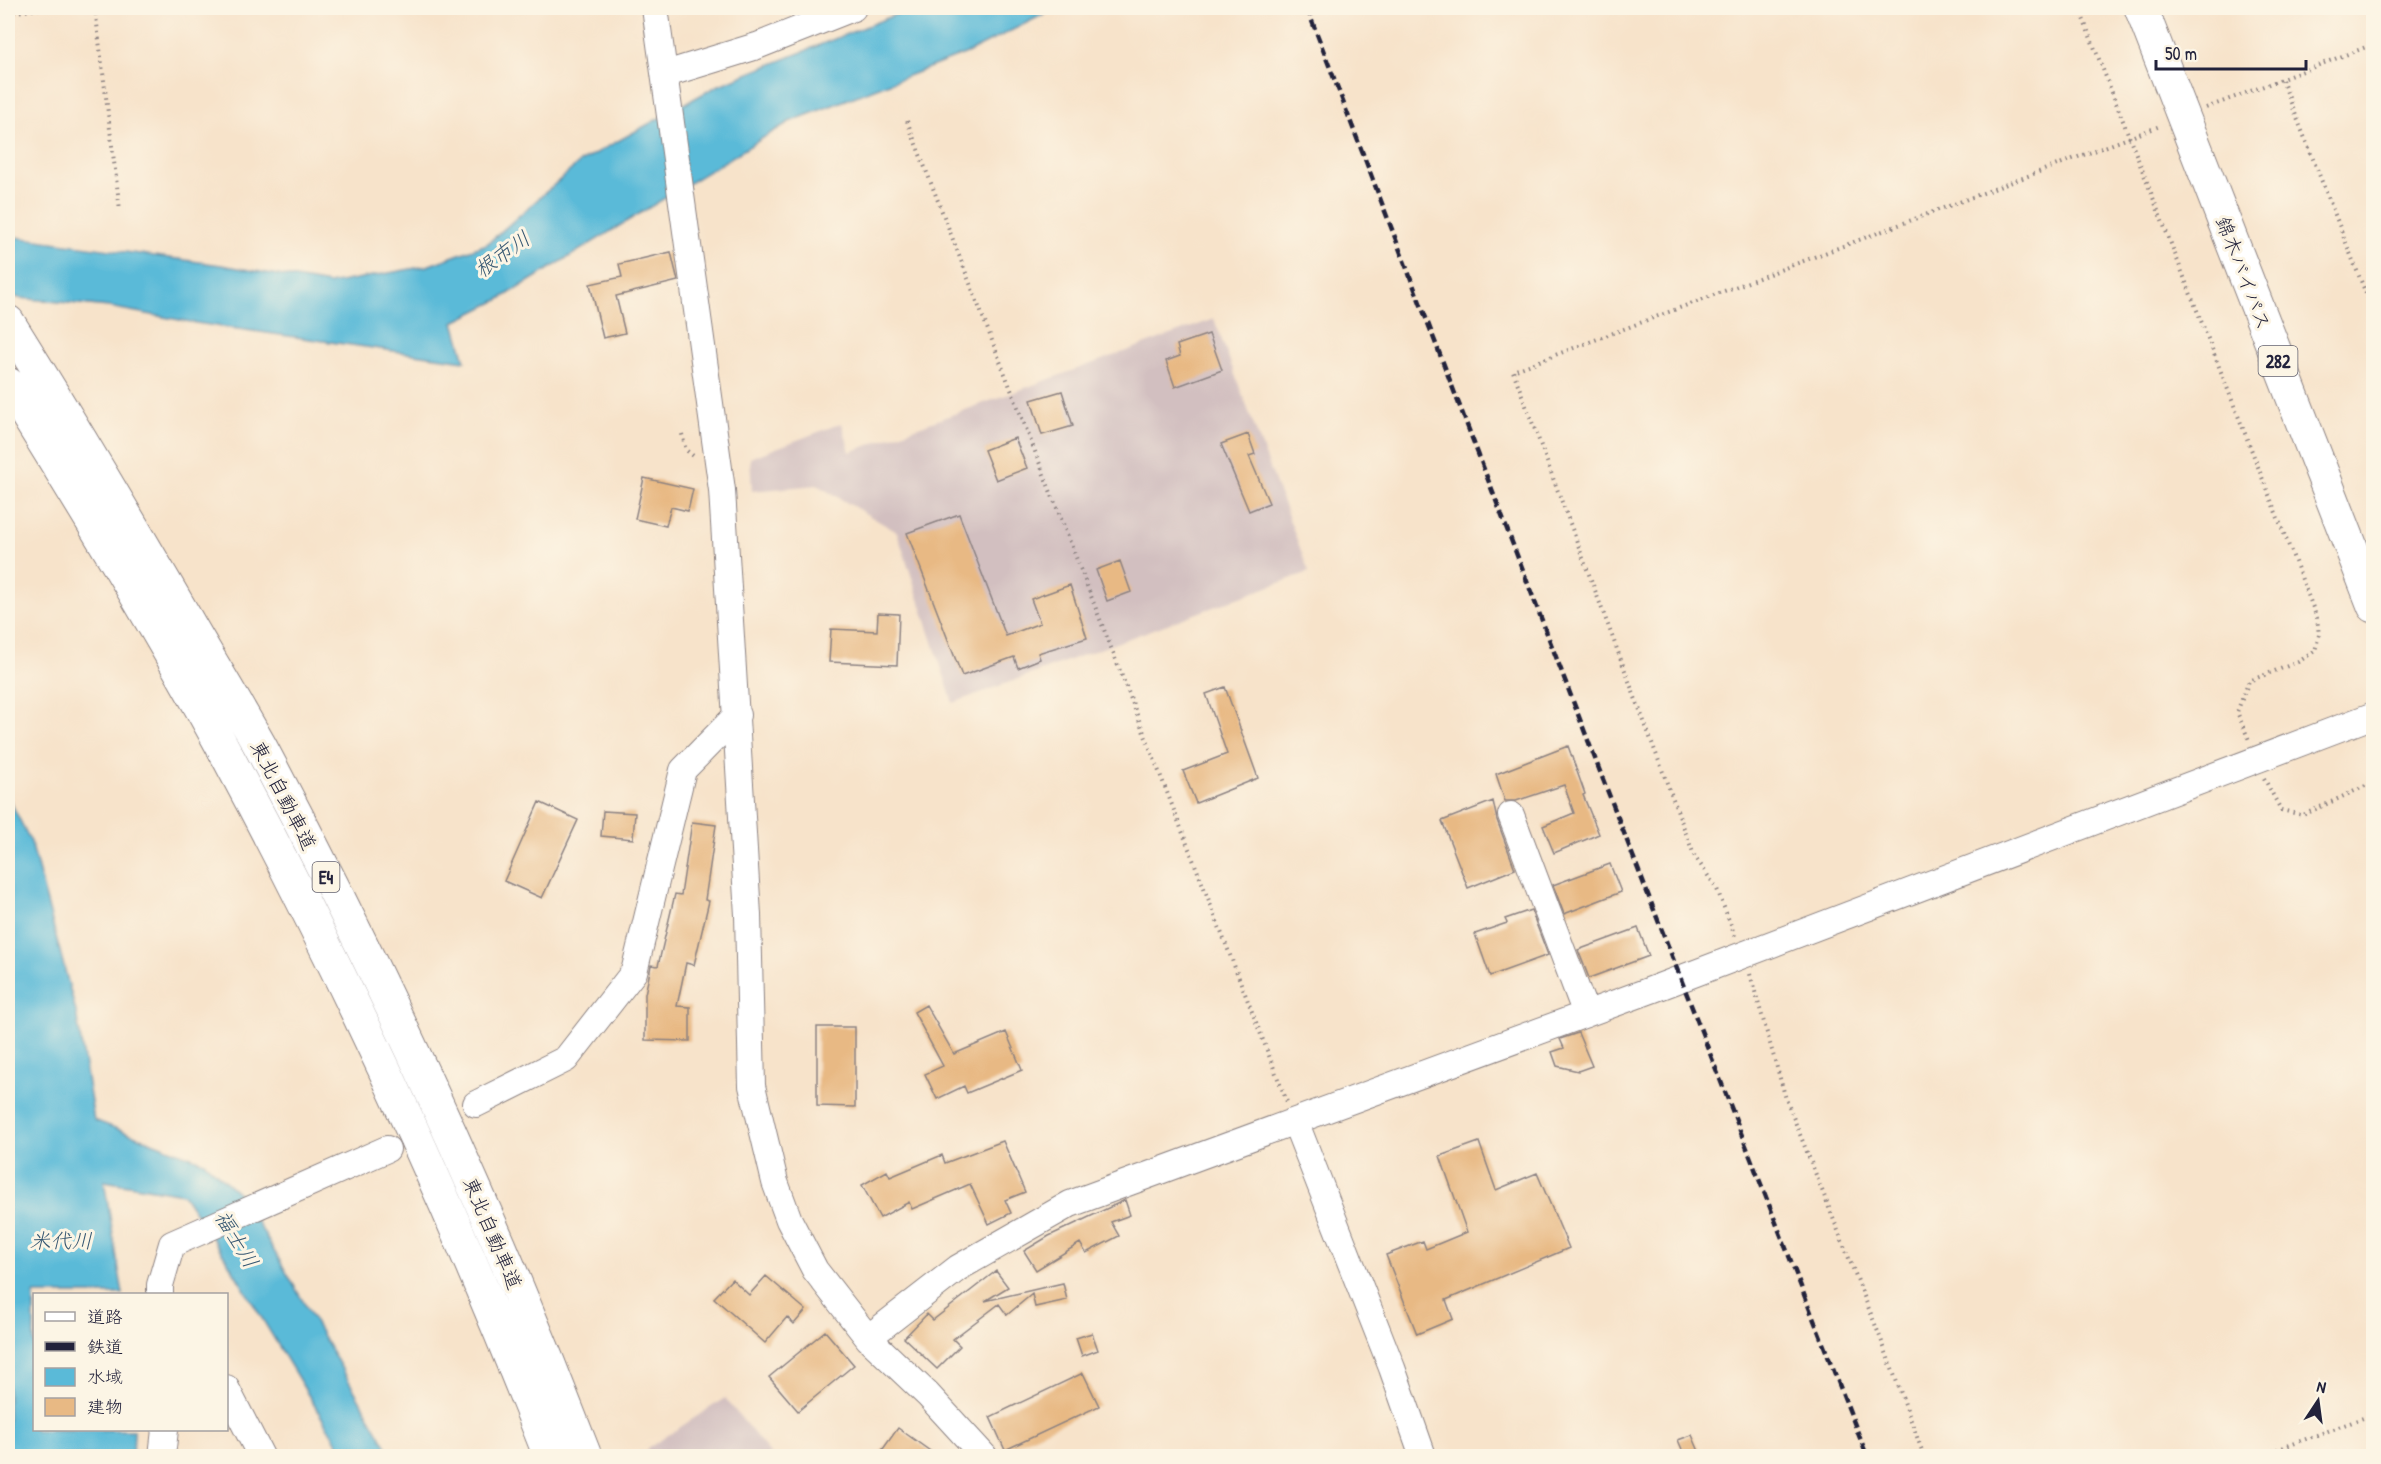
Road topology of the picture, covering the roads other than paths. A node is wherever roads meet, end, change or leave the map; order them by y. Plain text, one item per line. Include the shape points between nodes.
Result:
1 (655, 8) edge
2 (853, 8) edge
3 (2141, 8) edge
4 (668, 85) junction
5 (9, 324) edge
6 (8, 384) edge
7 (2373, 606) edge
8 (737, 715) junction
9 (2373, 715) edge
10 (1510, 815) dead end
11 (1586, 1014) junction
12 (476, 1104) dead end
13 (1295, 1121) junction
14 (387, 1149) dead end
15 (162, 1283) edge
16 (177, 1293) edge
17 (868, 1338) junction
18 (228, 1392) edge
19 (165, 1431) edge
20 (162, 1456) edge
21 (261, 1456) edge
22 (550, 1456) edge
23 (585, 1456) edge
24 (984, 1456) edge
25 (1423, 1456) edge

1 - 4 street
2 - 4 street
3 - 7 highway, 錦木バイパス / 282
4 - 8 street via 722,490
5 - 23 highway, 東北自動車道 / E4 via 120,505 259,745 343,910 455,1146
6 - 22 highway, 東北自動車道 / E4 via 92,519 228,758 337,970 427,1161
8 - 12 street via 683,770 634,972 566,1059
8 - 17 street via 752,1086 775,1182 789,1220 815,1270
9 - 11 street
10 - 11 street
11 - 13 street
13 - 17 street via 1070,1204 958,1268
13 - 25 street
14 - 15 street via 172,1244
15 - 16 street
17 - 24 street
18 - 21 street
19 - 20 street

